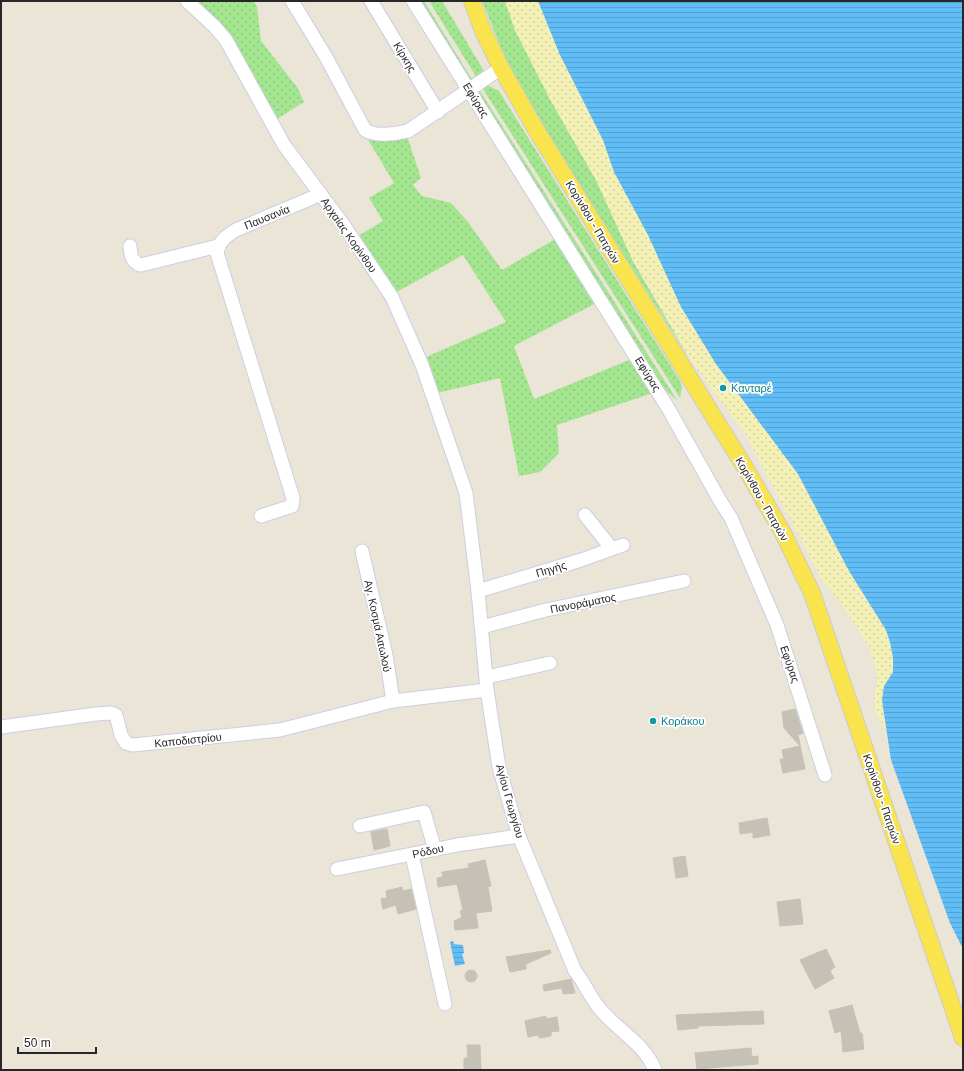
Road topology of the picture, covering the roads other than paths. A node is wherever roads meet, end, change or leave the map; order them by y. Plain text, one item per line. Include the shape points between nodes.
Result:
1 (187, 1) edge
2 (292, 1) edge
3 (371, 1) edge
4 (413, 1) edge
5 (472, 1) edge
6 (501, 68) junction
7 (469, 89) junction
8 (438, 112) junction
9 (320, 194) junction
10 (130, 246) dead end
11 (218, 246) junction
12 (466, 493) joint
13 (585, 515) dead end
14 (261, 516) dead end
15 (362, 551) dead end
16 (684, 581) dead end
17 (478, 591) junction
18 (482, 627) junction
19 (550, 663) dead end
20 (487, 684) junction
21 (393, 701) junction
22 (1, 727) edge
23 (826, 775) dead end
24 (360, 826) dead end
25 (520, 836) junction
26 (435, 850) junction
27 (412, 855) junction
28 (337, 870) dead end
29 (445, 1004) dead end
30 (963, 1038) edge
31 (655, 1070) edge

1 - 9 street, Αρχαίας Κορίνθου via 215,26 226,40 284,145
2 - 8 street via 326,57 364,130 370,134 400,133 408,131
3 - 8 street, Κίρκης
4 - 7 street, Εφύρας
5 - 6 main road, Κορίνθου - Πατρών
6 - 7 street
6 - 30 main road, Κορίνθου - Πατρών via 746,469 783,533 812,593
7 - 8 street
7 - 23 street, Εφύρας via 660,394 731,518 779,631
9 - 11 street, Παυσανία via 236,230 223,238
9 - 12 street, Αρχαίας Κορίνθου via 345,227 396,306 422,365
10 - 11 street via 132,259 141,265
11 - 14 street via 217,253 293,498 292,506
12 - 17 street, Αγίου Γεωργίου
13 - 17 street, Πηγής via 618,547
15 - 21 street, Αγ. Κοσμά Αιτωλού via 386,655
16 - 18 street, Πανοράματος via 546,610
17 - 18 street, Αγίου Γεωργίου
18 - 20 street, Αγίου Γεωργίου
19 - 20 street
20 - 21 street
20 - 25 street, Αγίου Γεωργίου via 499,767
21 - 22 street, Καποδιστρίου via 280,730 133,745 126,743 121,735 116,715 112,713
24 - 26 street via 424,812
25 - 26 street, Ρόδου
25 - 31 street, Αγίου Γεωργίου via 575,971 596,1005 651,1060
26 - 27 street, Ρόδου
27 - 28 street, Ρόδου
27 - 29 street

